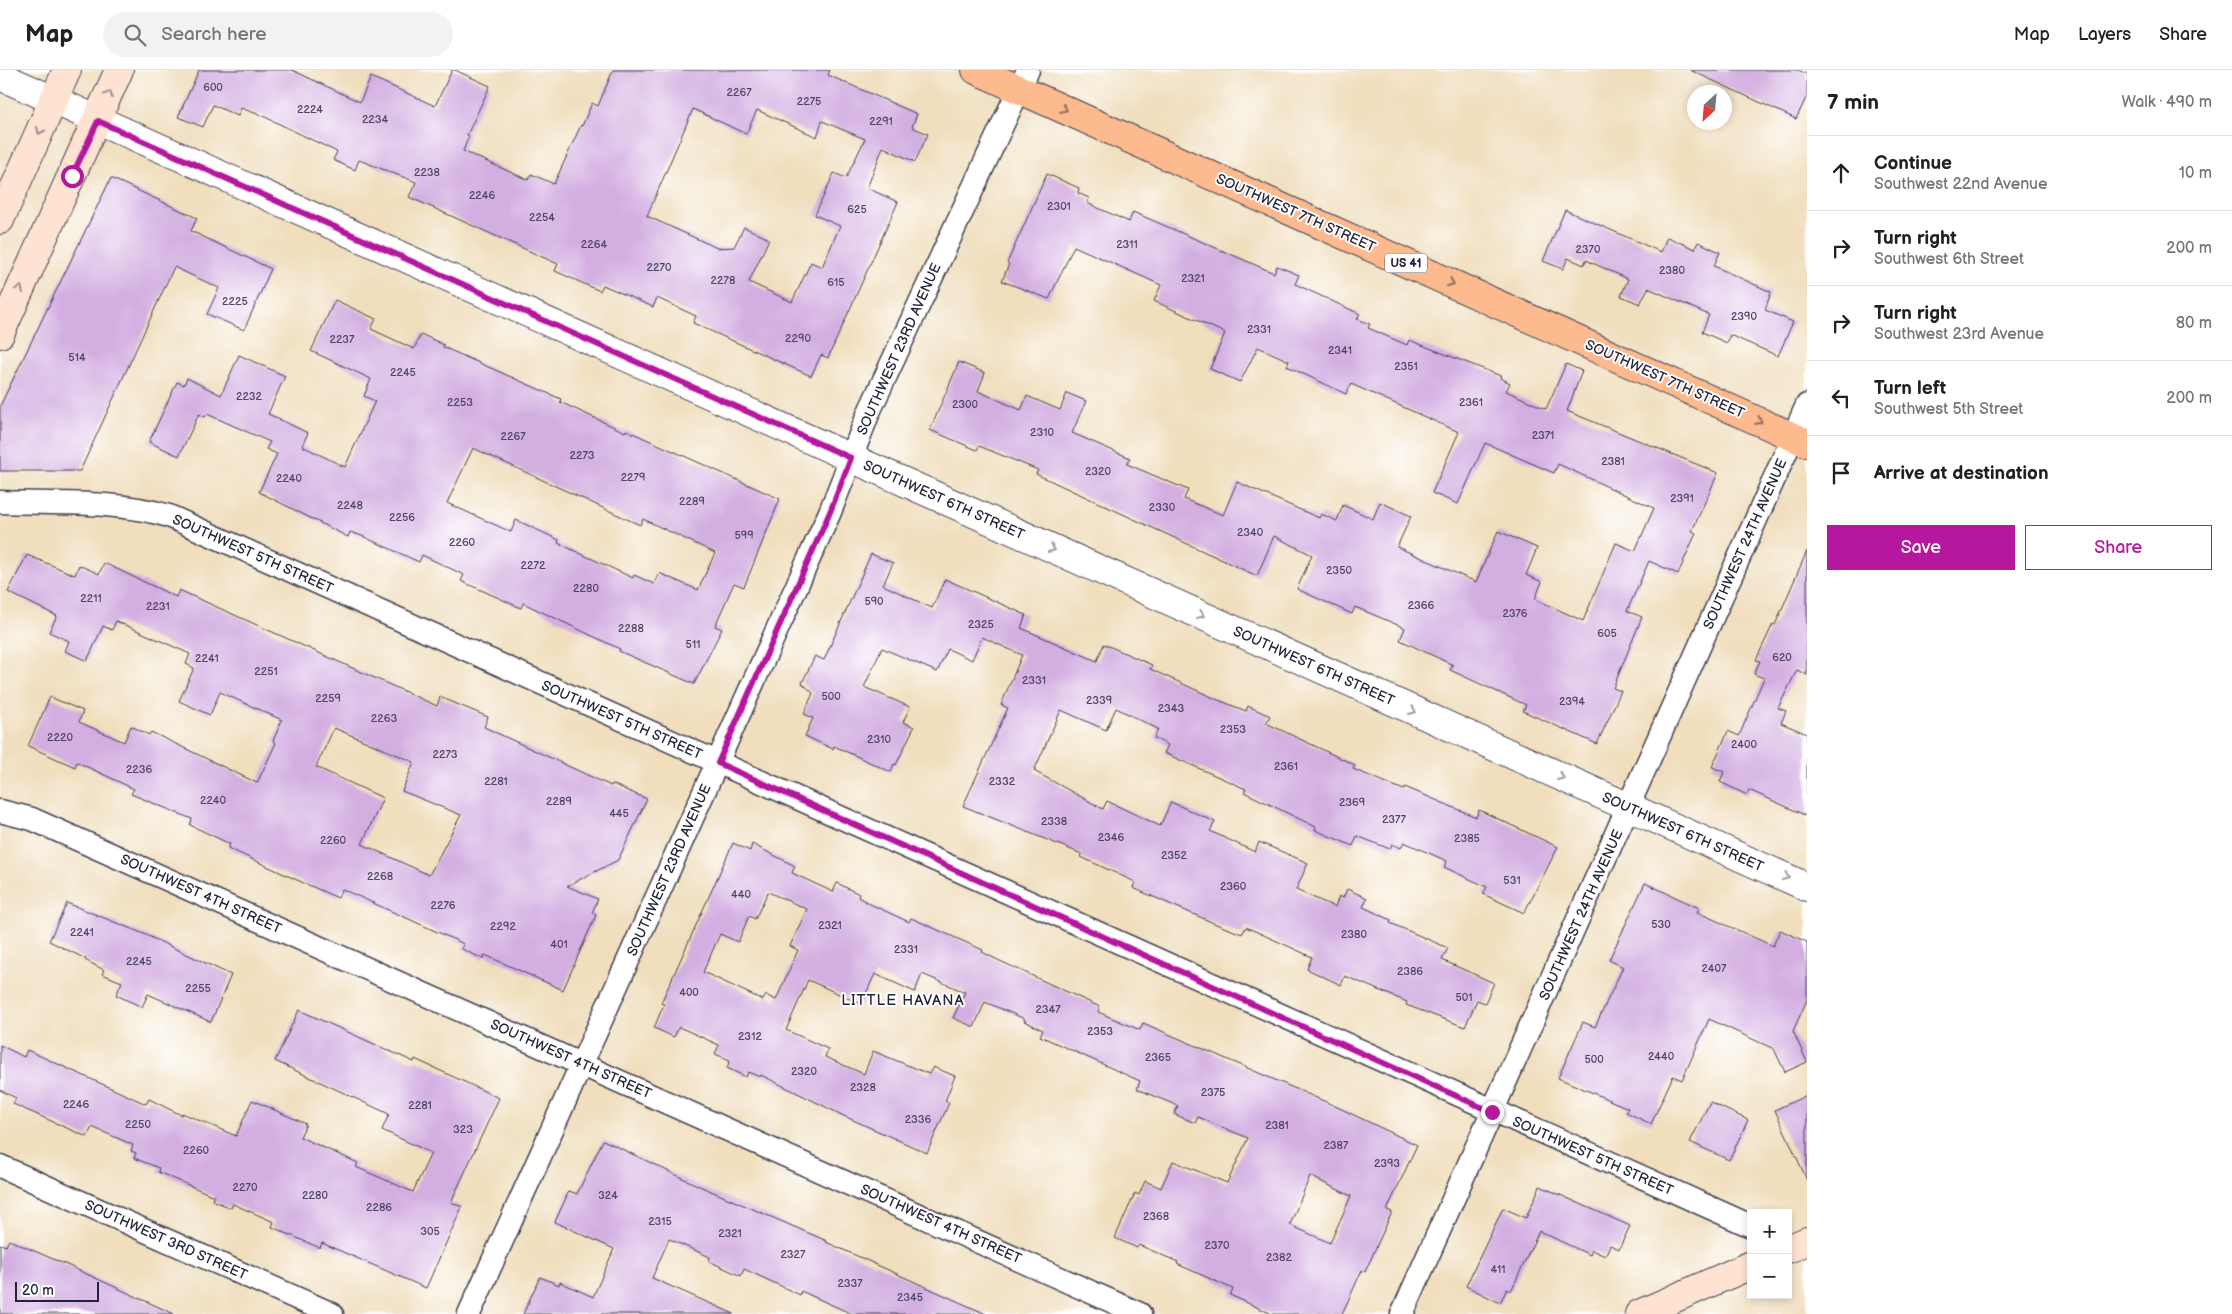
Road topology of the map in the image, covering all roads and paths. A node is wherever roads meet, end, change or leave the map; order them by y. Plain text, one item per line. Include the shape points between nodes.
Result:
1 (67, 70) edge
2 (119, 70) edge
3 (976, 70) edge
4 (0, 76) edge
5 (1023, 80) edge
6 (54, 101) junction
7 (98, 121) junction
8 (0, 220) edge
9 (0, 334) edge
10 (1807, 404) edge
11 (1800, 440) edge
12 (851, 458) junction
13 (0, 502) edge
14 (718, 763) junction
15 (1629, 808) junction
16 (0, 811) edge
17 (1807, 887) edge
18 (581, 1063) junction
19 (1492, 1112) junction
20 (0, 1166) edge
21 (1747, 1224) edge
22 (1747, 1267) edge
23 (332, 1314) edge
24 (469, 1314) edge
25 (1140, 1314) edge
26 (1402, 1314) edge
27 (1639, 1314) edge

1 - 6 main road
7 -> 2 main road
3 - 5 main road, SOUTHWEST 7TH STREET / US 41
4 - 6 street, SOUTHWEST 6TH STREET
5 -> 11 main road, SOUTHWEST 7TH STREET / US 41
5 - 12 street, SOUTHWEST 23RD AVENUE via 869,412
6 - 7 street, SOUTHWEST 6TH STREET
6 -> 8 main road
9 -> 7 main road
7 - 12 street, SOUTHWEST 6TH STREET
10 - 11 street, SOUTHWEST 24TH AVENUE
11 - 15 street, SOUTHWEST 24TH AVENUE
12 - 14 street, SOUTHWEST 23RD AVENUE
12 -> 15 street, SOUTHWEST 6TH STREET
13 - 14 street, SOUTHWEST 5TH STREET via 144,508 170,516
14 - 18 street, SOUTHWEST 23RD AVENUE
14 - 19 street, SOUTHWEST 5TH STREET
15 -> 17 street, SOUTHWEST 6TH STREET
15 - 19 street, SOUTHWEST 24TH AVENUE
16 - 18 street, SOUTHWEST 4TH STREET via 32,819
18 - 24 street, SOUTHWEST 23RD AVENUE
18 - 25 street, SOUTHWEST 4TH STREET
19 - 21 street, SOUTHWEST 5TH STREET
19 - 26 street, SOUTHWEST 24TH AVENUE
20 - 23 street, SOUTHWEST 3RD STREET
22 - 27 main road

